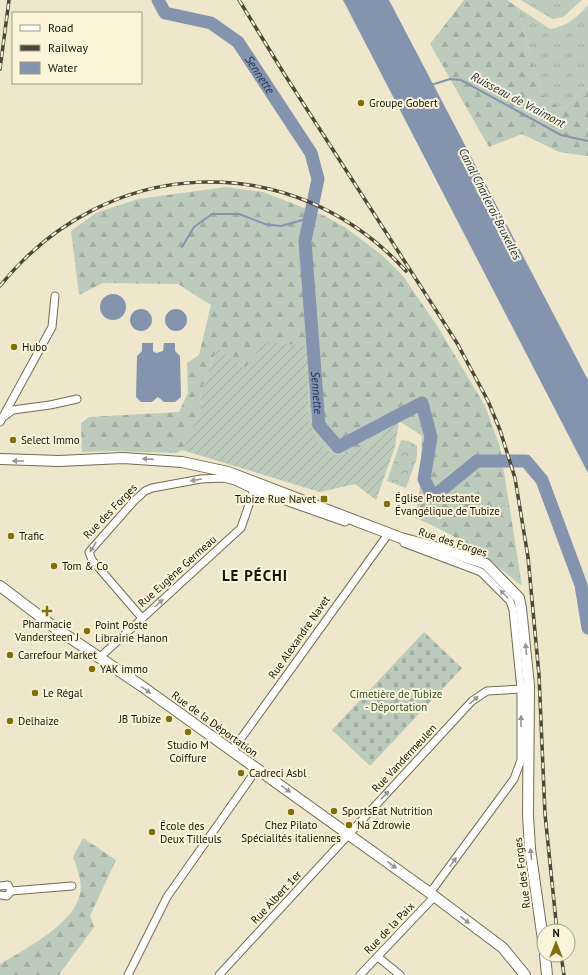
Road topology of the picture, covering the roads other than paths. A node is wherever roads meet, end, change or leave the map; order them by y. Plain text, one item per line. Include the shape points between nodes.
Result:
1 (55, 296) dead end
2 (77, 399) dead end
3 (0, 423) edge
4 (0, 459) edge
5 (228, 472) junction
6 (235, 481) junction
7 (254, 490) junction
8 (386, 537) junction
9 (0, 586) edge
10 (142, 618) junction
11 (99, 658) junction
12 (521, 689) junction
13 (232, 751) junction
14 (521, 760) junction
15 (257, 769) junction
16 (529, 772) junction
17 (349, 834) junction
18 (0, 886) edge
19 (72, 886) dead end
20 (11, 891) junction
21 (0, 895) edge
22 (432, 895) junction
23 (541, 923) edge
24 (378, 957) junction
25 (545, 963) edge
26 (546, 974) edge
27 (128, 975) edge
28 (219, 975) edge
29 (360, 975) edge
30 (400, 975) edge
31 (525, 975) edge

1 - 3 street via 52,327
2 - 3 street via 13,410 6,414
5 -> 4 main road, Rue des Forges via 182,462 123,458 59,461
5 - 6 street, Rue des Forges
16 -> 5 main road, Rue des Forges via 529,686 526,650 519,598 511,588 482,562 375,529
6 - 7 street, Rue des Forges
6 -> 10 street, Rue des Forges via 224,478 201,479 145,491 91,548 89,555 92,560
7 - 8 street, Rue des Forges
10 -> 7 street, Rue Eugène Germeau via 241,528
12 -> 8 street, Rue des Forges via 510,601 482,572
8 - 13 street, Rue Alexandre Navet
9 - 11 main road, Rue de la Déportation
10 - 11 street, Rue Eugène Germeau
11 -> 13 main road, Rue de la Déportation
14 -> 12 street, Rue des Forges
17 -> 12 street, Rue Vandermeulen via 476,698 487,691
13 - 15 main road, Rue de la Déportation
14 - 16 street
22 -> 14 street, Rue des Forges via 514,779
15 -> 17 main road, Rue de la Déportation
15 - 27 street via 167,898
23 -> 16 main road, Rue des Forges via 530,850
17 -> 22 main road, Rue de la Déportation
17 - 28 street, Rue Albert 1er
18 - 20 street via 8,885
19 - 20 street
20 - 21 street via 7,896
22 - 24 street, Rue de la Paix
22 -> 31 main road, Rue de la Déportation via 503,948
24 - 29 street, Rue de la Paix
24 - 30 street
25 - 26 main road

